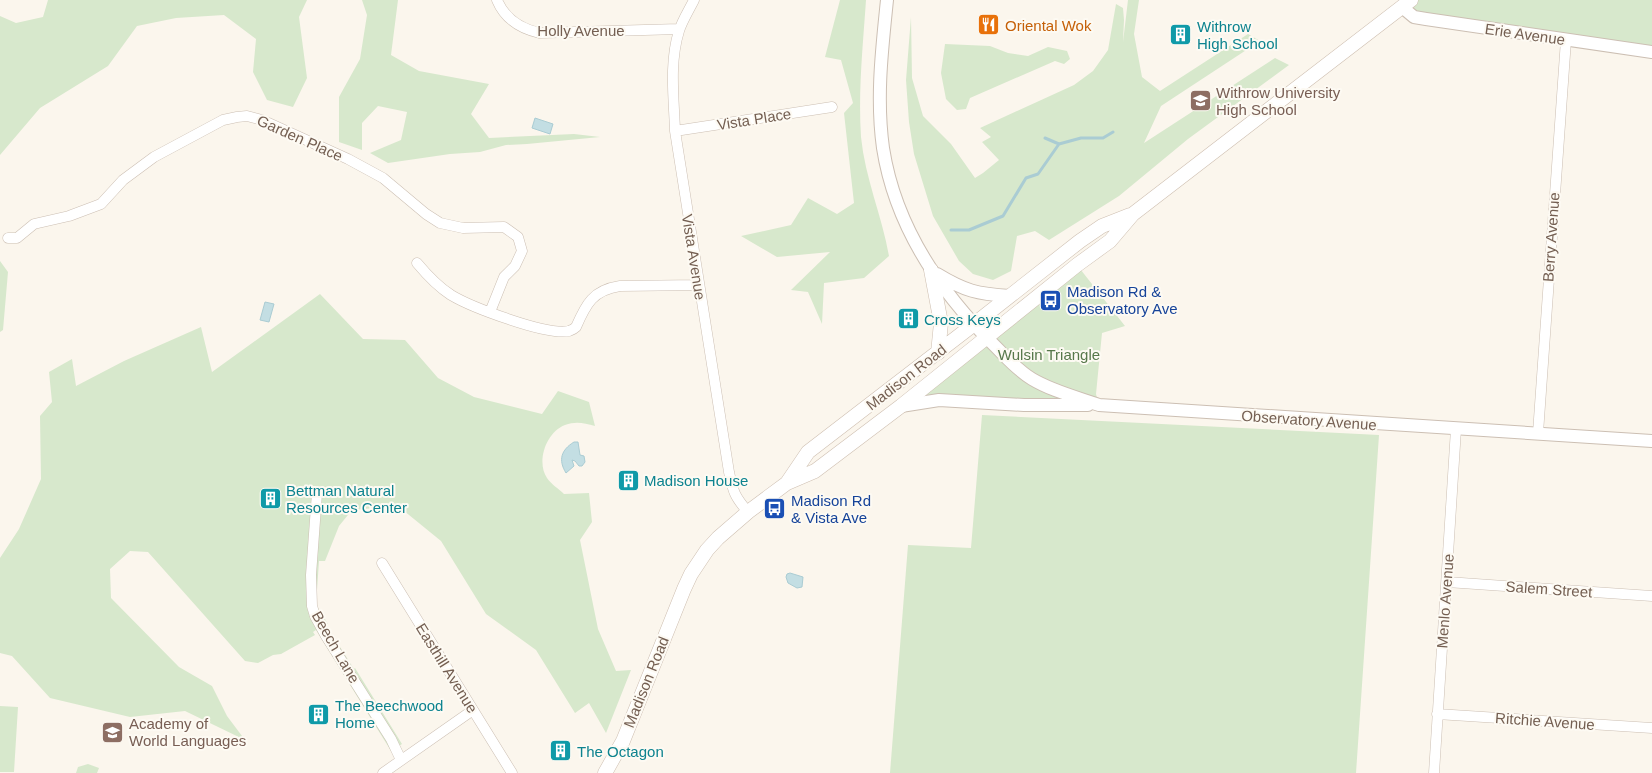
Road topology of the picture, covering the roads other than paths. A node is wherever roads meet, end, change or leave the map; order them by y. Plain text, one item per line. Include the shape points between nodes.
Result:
1 (497, 0) edge
2 (694, 0) edge
3 (887, 0) edge
4 (1407, 3) edge
5 (679, 29) junction
6 (1566, 40) junction
7 (1652, 52) edge
8 (832, 106) dead end
9 (675, 131) junction
10 (1133, 214) junction
11 (8, 238) dead end
12 (417, 263) dead end
13 (931, 270) junction
14 (699, 285) junction
15 (1010, 296) junction
16 (490, 312) junction
17 (973, 325) junction
18 (987, 338) junction
19 (938, 353) junction
20 (1099, 405) junction
21 (901, 406) junction
22 (874, 426) junction
23 (1456, 429) junction
24 (1538, 433) junction
25 (1652, 441) edge
26 (787, 483) junction
27 (317, 493) dead end
28 (748, 512) junction
29 (382, 563) dead end
30 (1447, 582) junction
31 (1652, 596) edge
32 (473, 710) junction
33 (1437, 714) junction
34 (1652, 728) edge
35 (401, 760) junction
36 (383, 773) edge
37 (512, 773) edge
38 (605, 773) edge
39 (1434, 773) edge

1 - 5 street, Holly Avenue via 515,23 540,33
2 - 5 street, Vista Avenue
3 - 13 street, Observatory Avenue via 879,84 883,147 896,201 916,246
4 - 6 street, Erie Avenue via 1414,17
4 - 10 main road, Madison Road
5 - 9 street, Vista Avenue via 673,82
6 - 7 street, Erie Avenue
6 - 24 street, Berry Avenue
8 - 9 street, Vista Place
9 - 14 street, Vista Avenue
10 - 15 main road, Madison Road via 1102,226
10 - 18 main road, Madison Road via 1110,241
11 - 16 street, Garden Place via 17,238 34,224 101,204 123,180 154,157 224,120 247,116 262,120 383,178 440,223 463,228 504,227 518,237 522,251 515,266 504,277
12 - 16 street via 451,295
13 - 15 street via 959,287 982,294
13 - 17 street, Observatory Avenue
13 - 19 main road via 941,323
14 - 16 street via 607,288 597,293 584,309 576,327 569,331 555,331
14 - 28 street, Vista Avenue via 733,491
15 - 17 main road, Madison Road
17 - 18 street, Observatory Avenue
17 - 19 main road, Madison Road
17 - 22 main road via 971,336 914,382
18 - 20 street, Observatory Avenue via 1030,378
18 - 21 main road, Madison Road
19 - 26 main road, Madison Road via 808,452
20 - 21 street via 939,400
20 - 23 street, Observatory Avenue
21 - 22 main road, Madison Road
22 - 26 main road, Madison Road via 815,471
23 - 24 street, Observatory Avenue
23 - 30 street, Menlo Avenue
24 - 25 street, Observatory Avenue
26 - 28 main road, Madison Road
27 - 35 street, Beech Lane via 312,606 326,636
28 - 38 main road, Madison Road via 718,538 691,574 623,741
29 - 32 street, Easthill Avenue
30 - 31 street, Salem Street
30 - 33 street, Menlo Avenue
32 - 35 street
32 - 37 street, Easthill Avenue
33 - 34 street, Ritchie Avenue
33 - 39 street, Menlo Avenue
35 - 36 street

